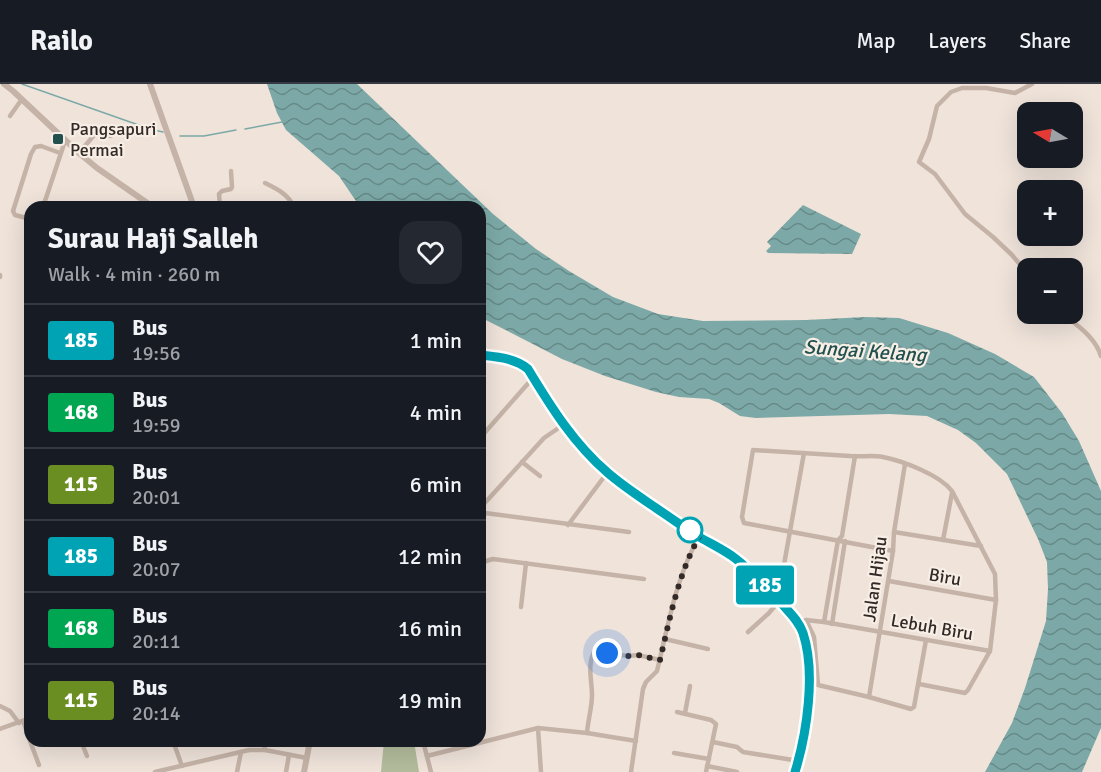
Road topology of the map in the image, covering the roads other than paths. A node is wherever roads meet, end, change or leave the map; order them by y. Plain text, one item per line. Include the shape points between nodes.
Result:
1 (4, 84) edge
2 (150, 84) edge
3 (1032, 84) edge
4 (22, 99) junction
5 (10, 116) dead end
6 (111, 136) dead end
7 (65, 141) junction
8 (60, 153) junction
9 (79, 153) junction
10 (231, 171) dead end
11 (265, 183) dead end
12 (44, 201) edge
13 (143, 201) edge
14 (192, 201) edge
15 (220, 201) edge
16 (290, 201) edge
17 (24, 217) edge
18 (1017, 261) edge
19 (1075, 324) edge
20 (486, 356) edge
21 (1101, 356) edge
22 (533, 378) junction
23 (563, 425) junction
24 (486, 431) edge
25 (804, 453) junction
26 (855, 456) junction
27 (522, 462) junction
28 (905, 464) junction
29 (607, 473) junction
30 (540, 476) dead end
31 (952, 491) junction
32 (486, 502) edge
33 (486, 513) edge
34 (568, 525) junction
35 (628, 532) dead end
36 (791, 532) junction
37 (894, 532) junction
38 (699, 537) junction
39 (840, 538) junction
40 (943, 540) junction
41 (846, 542) junction
42 (981, 546) junction
43 (893, 551) junction
44 (486, 561) edge
45 (526, 564) junction
46 (644, 579) dead end
47 (889, 581) junction
48 (774, 595) junction
49 (996, 600) junction
50 (779, 601) junction
51 (521, 607) dead end
52 (806, 620) junction
53 (824, 622) junction
54 (798, 623) junction
55 (832, 624) junction
56 (748, 632) dead end
57 (881, 632) junction
58 (665, 639) junction
59 (926, 640) junction
60 (708, 649) dead end
61 (990, 651) junction
62 (594, 652) dead end
63 (607, 653) dead end
64 (660, 660) junction
65 (919, 684) junction
66 (690, 686) dead end
67 (869, 697) junction
68 (0, 706) edge
69 (677, 712) dead end
70 (685, 713) junction
71 (24, 721) edge
72 (21, 722) junction
73 (24, 728) edge
74 (538, 728) junction
75 (0, 729) edge
76 (587, 733) junction
77 (486, 741) edge
78 (636, 741) junction
79 (713, 742) junction
80 (32, 747) edge
81 (83, 747) edge
82 (175, 747) edge
83 (265, 747) edge
84 (309, 747) edge
85 (425, 747) edge
86 (463, 747) edge
87 (265, 750) junction
88 (241, 752) junction
89 (674, 753) dead end
90 (289, 755) junction
91 (87, 756) dead end
92 (427, 756) junction
93 (307, 758) junction
94 (709, 759) junction
95 (799, 761) junction
96 (39, 765) dead end
97 (182, 766) junction
98 (706, 769) edge
99 (155, 772) edge
100 (237, 772) edge
101 (286, 772) edge
102 (304, 772) edge
103 (431, 772) edge
104 (541, 772) edge
105 (631, 772) edge
106 (737, 772) edge
107 (795, 772) edge

1 - 4 street
2 - 14 street
3 - 18 street via 1016,93 986,88 951,92 937,106 920,162 935,174 964,214
4 - 5 street
4 - 7 street
6 - 9 street via 95,134
7 - 8 street
7 - 9 street
8 - 12 street
8 - 17 street via 41,146 31,154 13,211
9 - 13 street
10 - 15 street via 232,187 220,192
11 - 16 street
19 - 21 street via 1089,335
20 - 22 street via 522,364
22 - 23 street
22 - 24 street
23 - 27 street via 544,438
23 - 29 street
25 - 26 street
25 - 36 street
25 - 36 street via 753,450 744,523
26 - 28 street via 882,456
26 - 39 street
27 - 30 street
27 - 32 street
28 - 31 street via 930,474
28 - 37 street, Jalan Hijau
29 - 34 street
29 - 38 street
31 - 40 street
31 - 42 street
33 - 34 street
34 - 35 street
36 - 39 street
36 - 48 street via 780,587
37 - 40 street
37 - 43 street, Jalan Hijau
38 - 48 street via 735,558
38 - 58 street via 681,576
39 - 41 street
39 - 53 street
40 - 42 street
41 - 43 street
41 - 55 street
42 - 49 street via 995,574
43 - 47 street, Jalan Hijau
44 - 45 street
45 - 46 street
45 - 51 street
47 - 49 street, Biru
47 - 57 street, Jalan Hijau
48 - 50 street
49 - 61 street
50 - 54 street
50 - 56 street
52 - 53 street, Lebuh Biru
52 - 54 street, Lebuh Biru
52 - 67 street via 814,637 818,685
53 - 55 street, Lebuh Biru
54 - 95 street via 809,671
55 - 57 street, Lebuh Biru
57 - 59 street, Lebuh Biru
57 - 67 street, Jalan Hijau
58 - 60 street
58 - 64 street
59 - 61 street, Lebuh Biru
59 - 65 street
61 - 65 street via 967,692
62 - 76 street
63 - 64 street
64 - 78 street via 657,671 646,682
65 - 67 street via 911,708
66 - 70 street
68 - 72 street
69 - 70 street
70 - 79 street via 715,722
71 - 72 street
72 - 73 street
72 - 75 street
74 - 76 street
74 - 77 street
74 - 104 street
76 - 78 street
78 - 105 street
79 - 94 street
79 - 95 street via 743,752
80 - 96 street
81 - 91 street
82 - 97 street
83 - 87 street
84 - 93 street
85 - 92 street
86 - 92 street
87 - 88 street
87 - 90 street
88 - 97 street
88 - 100 street
89 - 94 street
90 - 93 street
90 - 101 street
92 - 103 street
93 - 102 street
94 - 98 street
95 - 107 street
97 - 99 street
98 - 106 street

